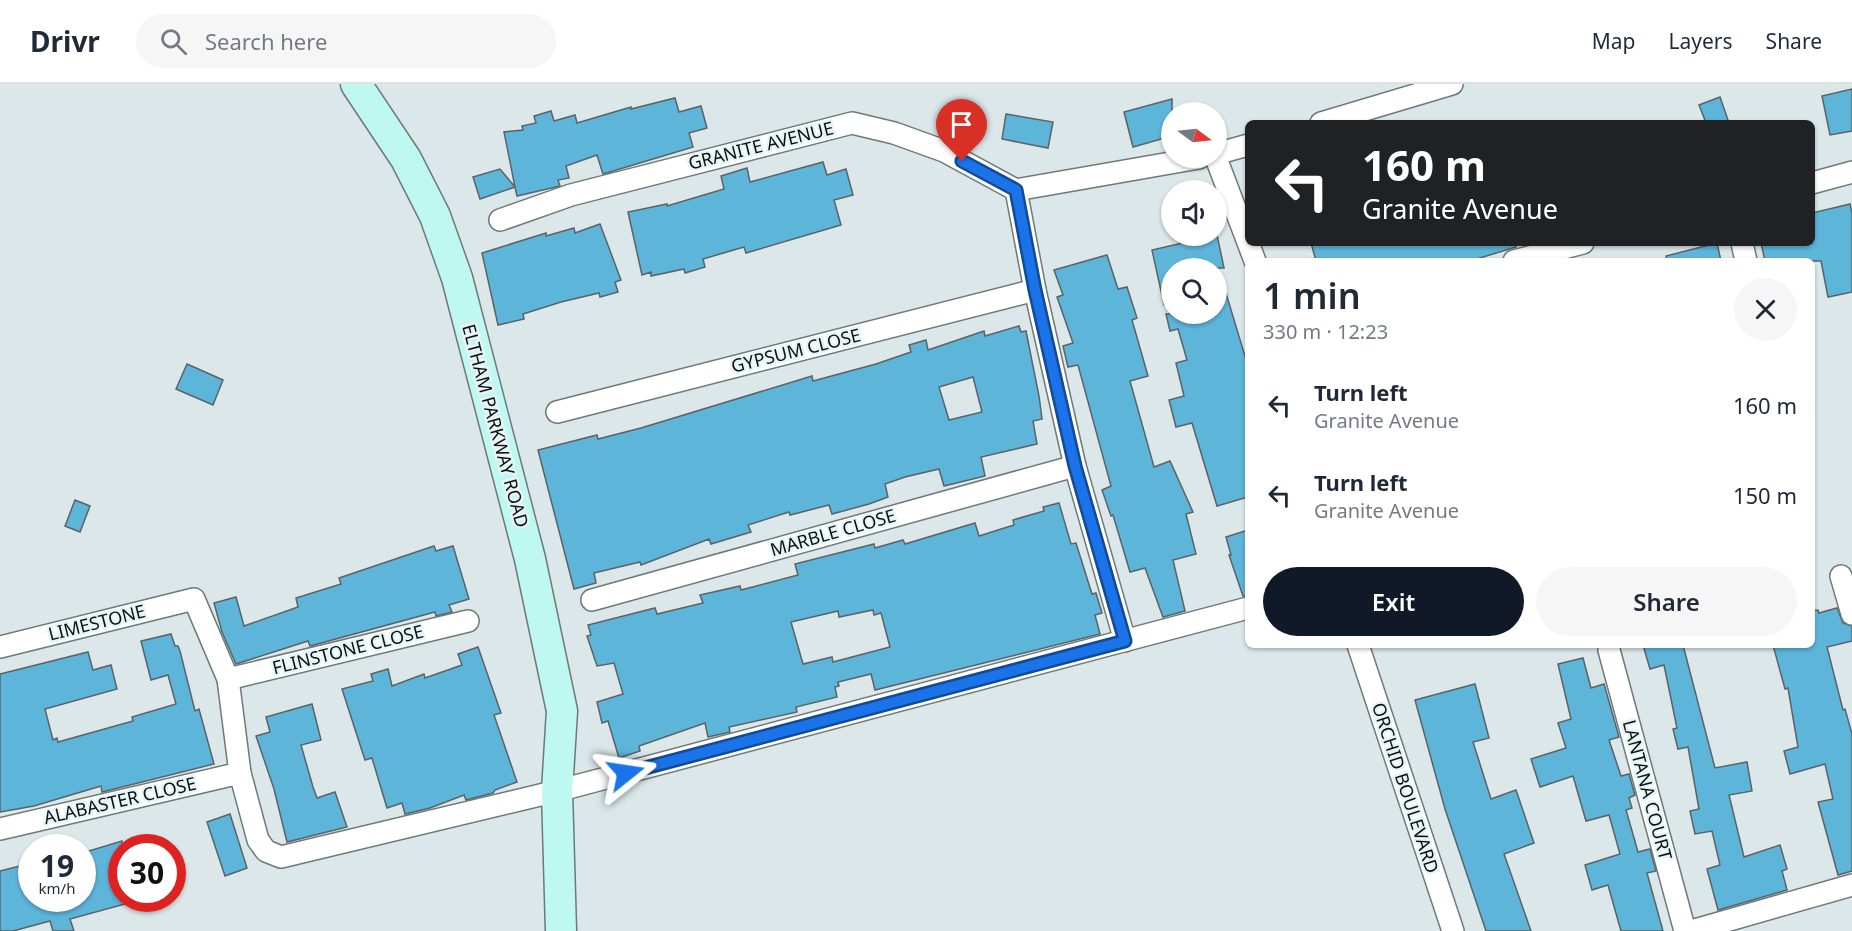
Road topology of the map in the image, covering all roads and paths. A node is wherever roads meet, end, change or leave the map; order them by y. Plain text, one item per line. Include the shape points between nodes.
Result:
1 (357, 84) edge
2 (1452, 84) edge
3 (1331, 120) edge
4 (1245, 146) edge
5 (1227, 152) edge
6 (1161, 165) edge
7 (1220, 168) edge
8 (1852, 172) edge
9 (1815, 182) edge
10 (1016, 190) junction
11 (500, 220) dead end
12 (1245, 234) edge
13 (1572, 246) edge
14 (1526, 258) edge
15 (1035, 290) junction
16 (557, 412) dead end
17 (1075, 466) junction
18 (1841, 576) dead end
19 (592, 600) dead end
20 (1245, 609) edge
21 (1852, 614) edge
22 (468, 621) dead end
23 (1125, 641) junction
24 (0, 647) edge
25 (1359, 648) edge
26 (1609, 650) dead end
27 (228, 679) junction
28 (240, 773) junction
29 (557, 791) junction
30 (0, 829) edge
31 (1852, 885) edge
32 (561, 931) edge
33 (1453, 931) edge
34 (1685, 931) edge
35 (1691, 931) edge

1 - 29 street, ELTHAM PARKWAY ROAD via 406,159 435,216 457,278 530,559 562,711
2 - 3 street
4 - 5 street
6 - 10 street
7 - 12 street
8 - 9 street
10 - 11 street, GRANITE AVENUE via 944,151 852,123 571,195
10 - 15 street
13 - 14 street
15 - 16 street, GYPSUM CLOSE
15 - 17 street
17 - 19 street, MARBLE CLOSE
17 - 23 street
18 - 21 street
20 - 23 street
22 - 27 street, FLINSTONE CLOSE
23 - 29 street
24 - 27 street, LIMESTONE via 194,599
25 - 33 street, ORCHID BOULEVARD
26 - 34 street, LANTANA COURT
27 - 28 street
28 - 29 street via 258,840 266,851 281,857
28 - 30 street, ALABASTER CLOSE
29 - 32 street, ELTHAM PARKWAY ROAD
31 - 35 street

